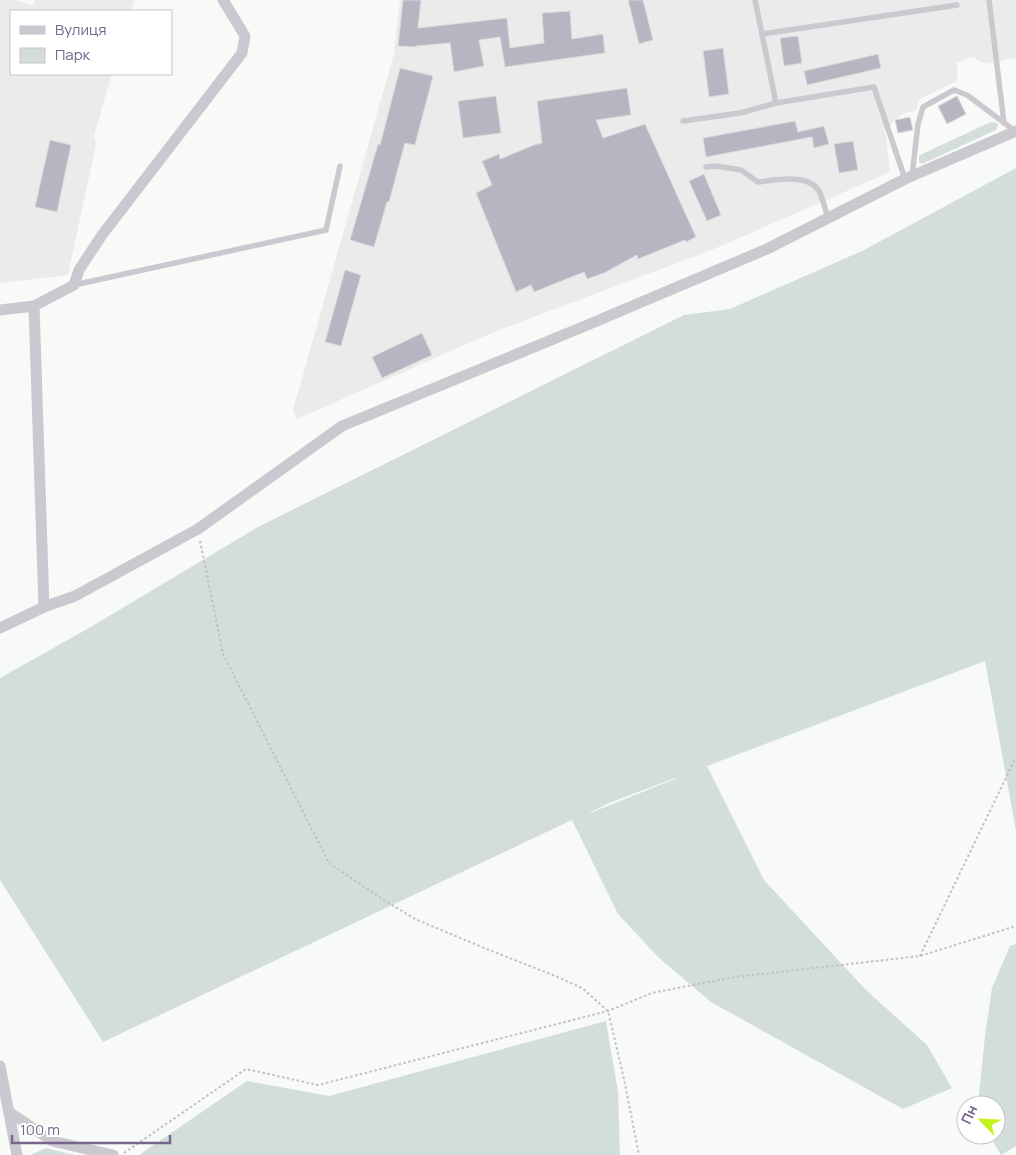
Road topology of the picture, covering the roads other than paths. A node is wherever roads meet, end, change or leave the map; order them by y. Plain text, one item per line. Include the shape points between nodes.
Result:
1 (223, 0) edge
2 (755, 0) edge
3 (989, 0) edge
4 (957, 5) dead end
5 (762, 34) junction
6 (776, 103) junction
7 (683, 121) dead end
8 (1004, 123) junction
9 (1016, 131) edge
10 (340, 166) dead end
11 (706, 167) dead end
12 (909, 178) junction
13 (828, 218) junction
14 (74, 285) junction
15 (34, 306) junction
16 (0, 310) edge
17 (44, 606) junction
18 (0, 628) edge
19 (0, 1066) edge
20 (9, 1112) junction
21 (17, 1155) edge
22 (113, 1155) edge

1 - 14 street via 245,36 242,53 102,235 79,270
2 - 5 lane
3 - 8 lane
4 - 5 lane
5 - 6 lane
6 - 7 lane via 740,114
6 - 12 lane via 874,87
8 - 9 lane
8 - 12 lane via 967,95 954,90 923,107
9 - 12 street
10 - 14 lane via 326,230
11 - 13 lane via 741,170 758,182 787,178 810,182 818,190
12 - 13 street
13 - 17 street via 768,249 342,426 198,529 75,596
14 - 15 street
15 - 16 street
15 - 17 street
17 - 18 street
19 - 20 street
20 - 21 street
20 - 22 street via 52,1141

